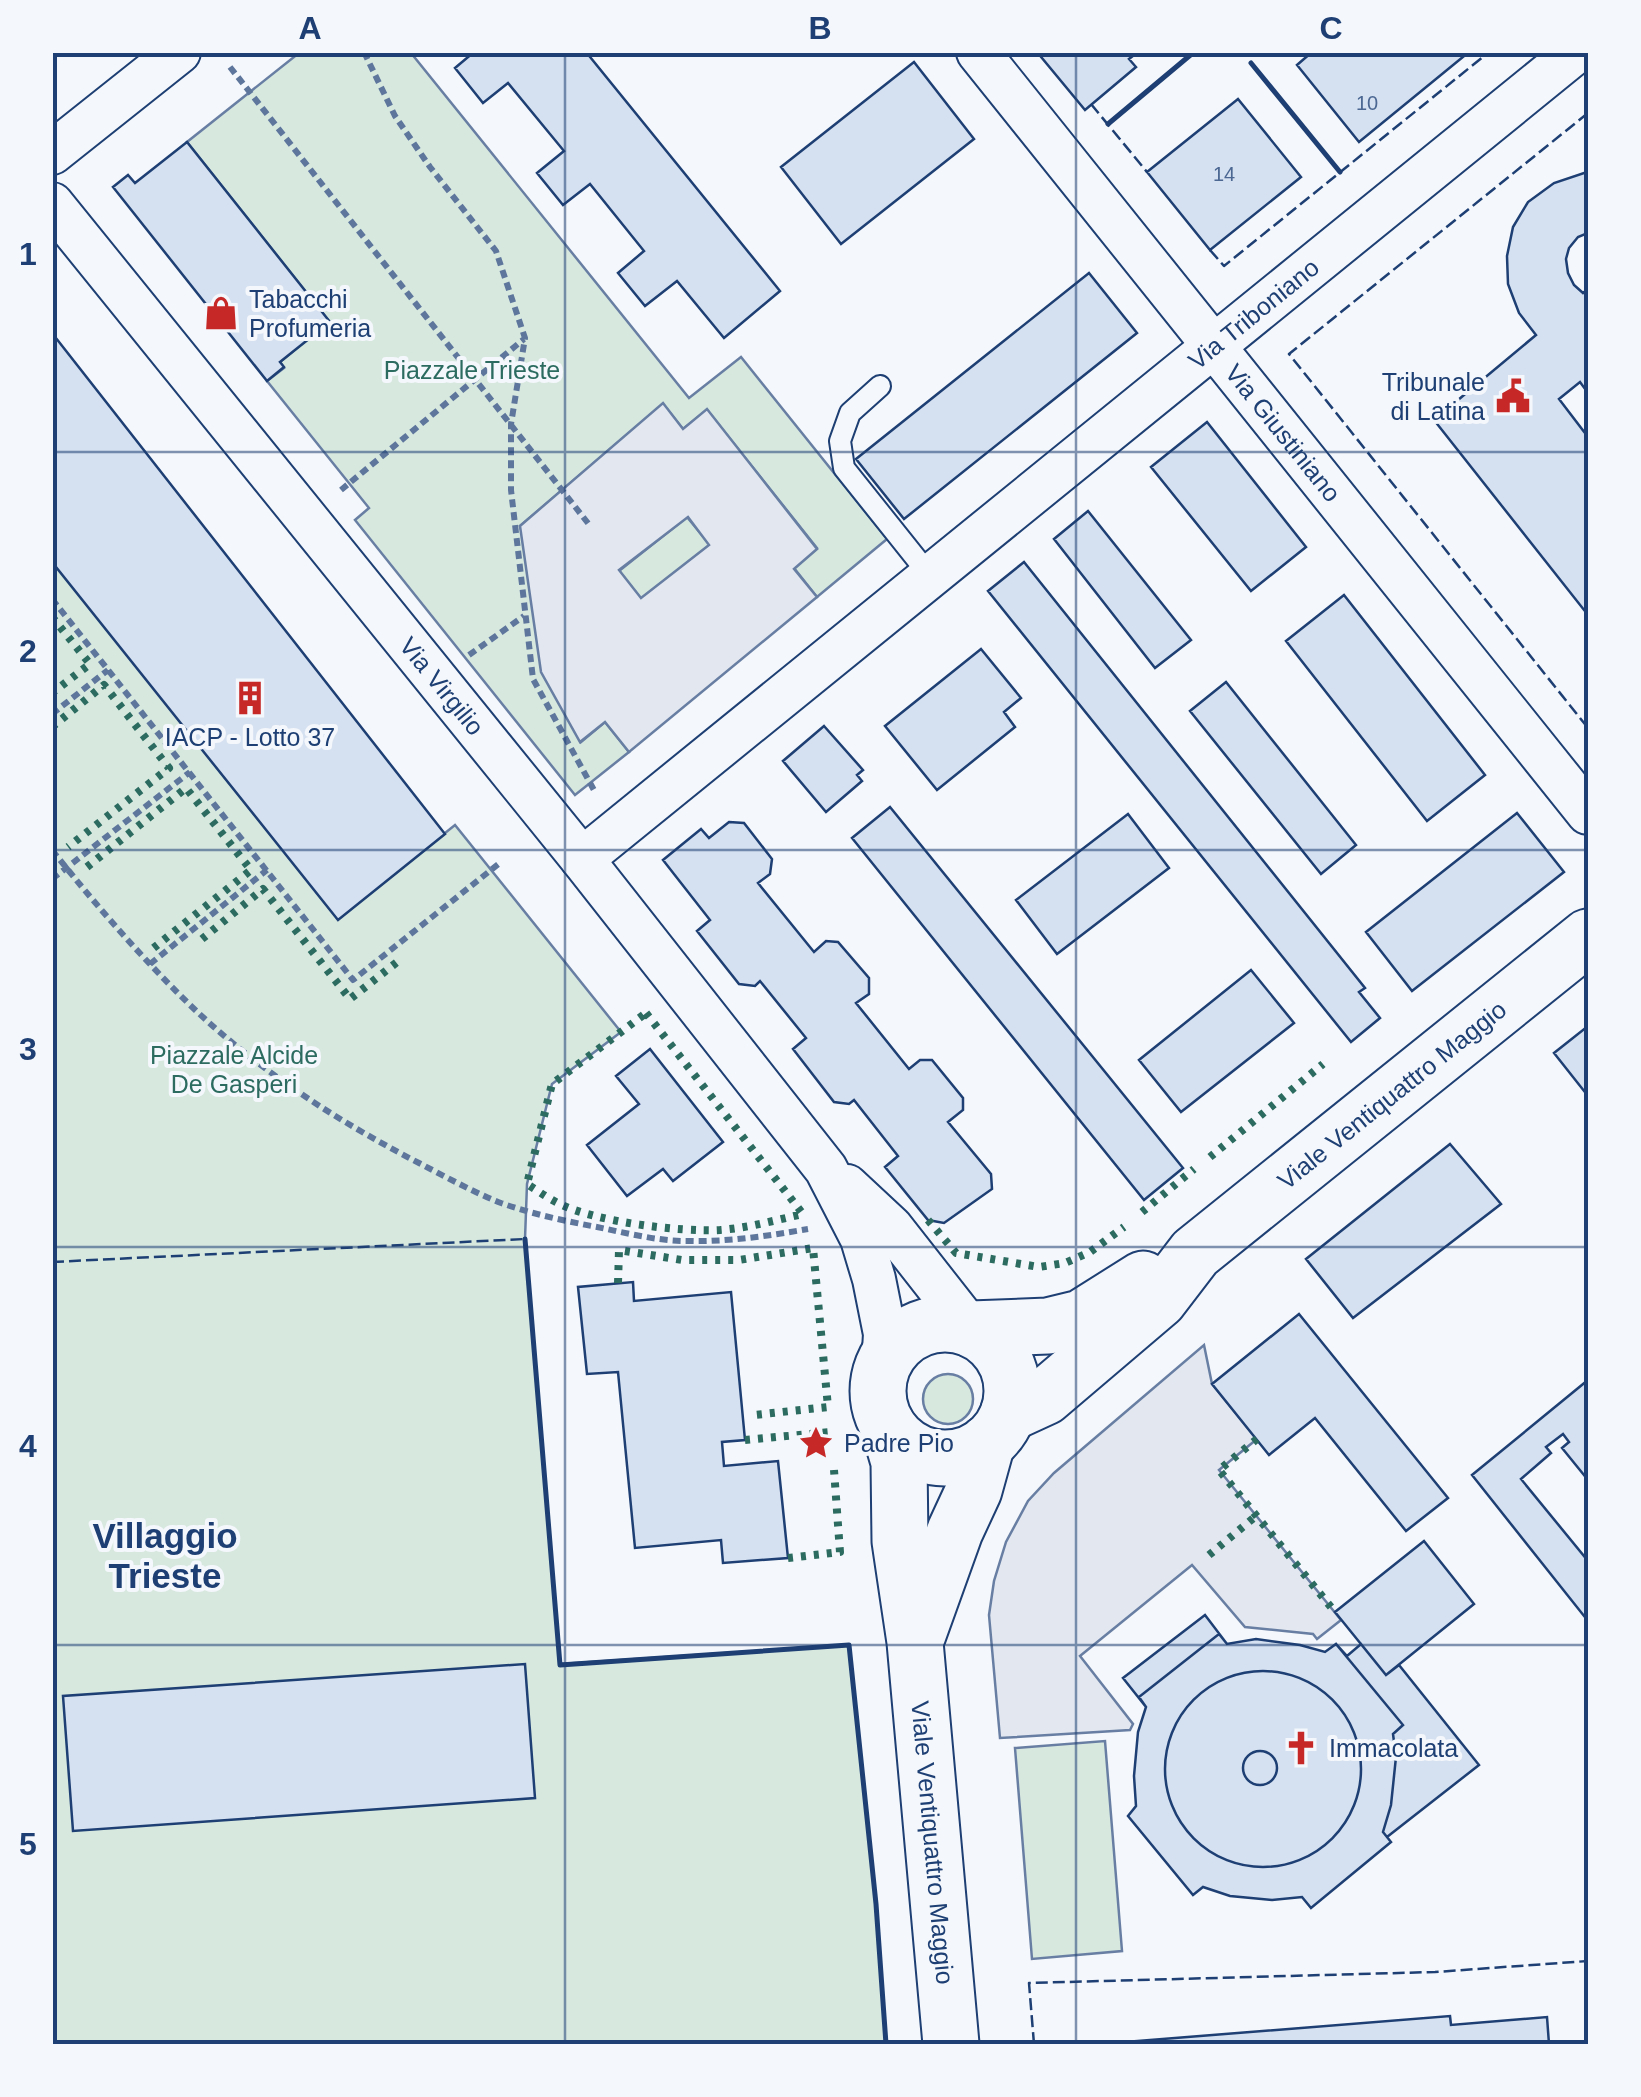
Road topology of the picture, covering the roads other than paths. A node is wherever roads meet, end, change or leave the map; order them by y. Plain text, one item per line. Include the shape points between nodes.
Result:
1 (178, 52) edge
2 (978, 52) edge
3 (1576, 52) edge
4 (52, 153) edge
5 (52, 204) edge
6 (1214, 344) junction
7 (880, 386) dead end
8 (931, 577) junction
9 (1588, 813) edge
10 (582, 859) junction
11 (1588, 936) edge
12 (826, 1169) junction
13 (1195, 1254) junction
14 (971, 1329) junction
15 (883, 1366) junction
16 (889, 1428) junction
17 (998, 1429) junction
18 (915, 1642) junction
19 (951, 2044) edge

1 - 4 street
2 - 6 street, Via Giustiniano
3 - 6 street, Via Triboniano
5 - 10 street, Via Virgilio
6 - 8 street, Via Triboniano
6 - 9 street, Via Giustiniano
7 - 8 lane via 850,413 840,441 844,468
8 - 10 street, Via Triboniano
10 - 12 street, Via Virgilio
11 - 13 main road, Viale Ventiquattro Maggio
12 - 14 street via 891,1227
12 - 15 street via 874,1279 885,1334
13 - 14 main road via 1080,1318
13 - 17 main road via 1158,1300 1046,1397
14 - 15 main road via 929,1326 910,1334
14 - 17 main road via 1002,1355 1010,1374 1012,1394
15 - 16 main road via 878,1387
16 - 17 main road via 905,1444 946,1458 968,1454
16 - 18 main road, Viale Ventiquattro Maggio via 899,1462 900,1541
17 - 18 main road
18 - 19 main road, Viale Ventiquattro Maggio

